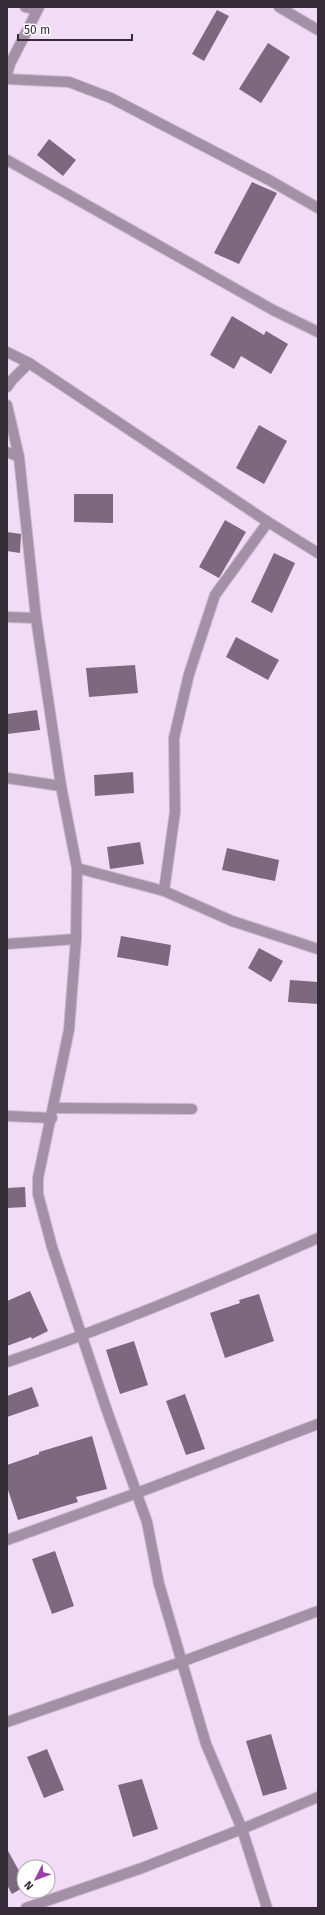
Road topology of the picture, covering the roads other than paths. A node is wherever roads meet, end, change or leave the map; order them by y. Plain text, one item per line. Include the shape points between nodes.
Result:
1 (25, 7) edge
2 (279, 7) edge
3 (38, 8) edge
4 (318, 30) edge
5 (7, 74) edge
6 (7, 79) edge
7 (7, 160) edge
8 (318, 208) edge
9 (318, 332) edge
10 (7, 352) edge
11 (29, 363) junction
12 (7, 388) edge
13 (7, 405) edge
14 (7, 452) edge
15 (19, 457) junction
16 (268, 522) junction
17 (318, 553) edge
18 (7, 617) edge
19 (36, 618) junction
20 (7, 778) edge
21 (61, 786) junction
22 (77, 868) junction
23 (164, 891) junction
24 (76, 939) junction
25 (7, 944) edge
26 (318, 949) edge
27 (192, 1109) dead end
28 (53, 1113) junction
29 (7, 1116) edge
30 (318, 1238) edge
31 (82, 1336) junction
32 (7, 1362) edge
33 (318, 1424) edge
34 (137, 1493) junction
35 (7, 1540) edge
36 (318, 1611) edge
37 (181, 1662) junction
38 (7, 1722) edge
39 (318, 1797) edge
40 (242, 1829) junction
41 (26, 1908) edge
42 (267, 1908) edge

1 - 3 street
2 - 4 street
3 - 5 street
6 - 8 street via 68,82 111,98
7 - 9 street via 272,310
10 - 11 street
11 - 12 street
11 - 16 street
13 - 15 street
14 - 15 street
15 - 19 street
16 - 17 street
16 - 23 street via 215,595 189,674 174,738 175,812
18 - 19 street
19 - 21 street
20 - 21 street
21 - 22 street
22 - 23 street
22 - 24 street
23 - 26 street via 232,921
24 - 25 street
24 - 28 street via 69,1030
27 - 28 street
28 - 29 street
28 - 31 street via 38,1178 38,1194 52,1247
30 - 31 street via 238,1274
31 - 32 street
31 - 34 street
33 - 34 street
34 - 35 street
34 - 37 street via 147,1522 159,1584
36 - 37 street
37 - 38 street
37 - 40 street via 206,1744
39 - 40 street
40 - 41 street via 142,1868
40 - 42 street

